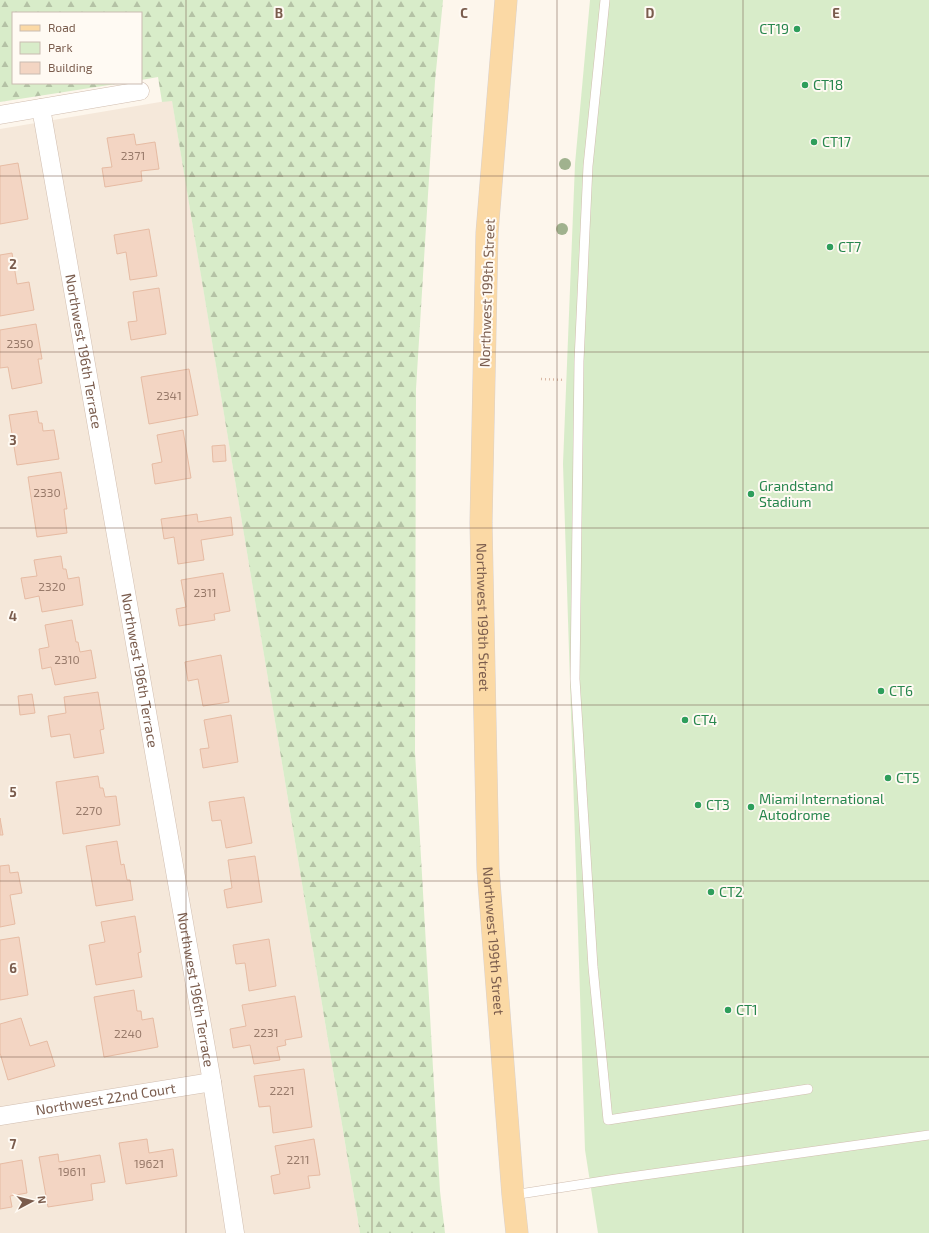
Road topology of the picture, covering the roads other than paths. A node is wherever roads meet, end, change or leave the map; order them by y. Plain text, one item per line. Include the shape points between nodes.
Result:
1 (506, 0) edge
2 (605, 0) edge
3 (140, 91) dead end
4 (41, 108) junction
5 (0, 115) edge
6 (212, 1082) junction
7 (808, 1089) dead end
8 (0, 1116) edge
9 (929, 1135) edge
10 (513, 1195) junction
11 (235, 1233) edge
12 (517, 1233) edge

1 - 10 main road, Northwest 199th Street via 487,233 481,523 488,869
2 - 7 lane via 588,166 578,380 575,679 593,967 608,1120
3 - 4 street
4 - 5 street
4 - 6 street, Northwest 196th Terrace
6 - 8 street, Northwest 22nd Court
6 - 11 street, Northwest 196th Terrace
9 - 10 lane
10 - 12 main road, Northwest 199th Street

